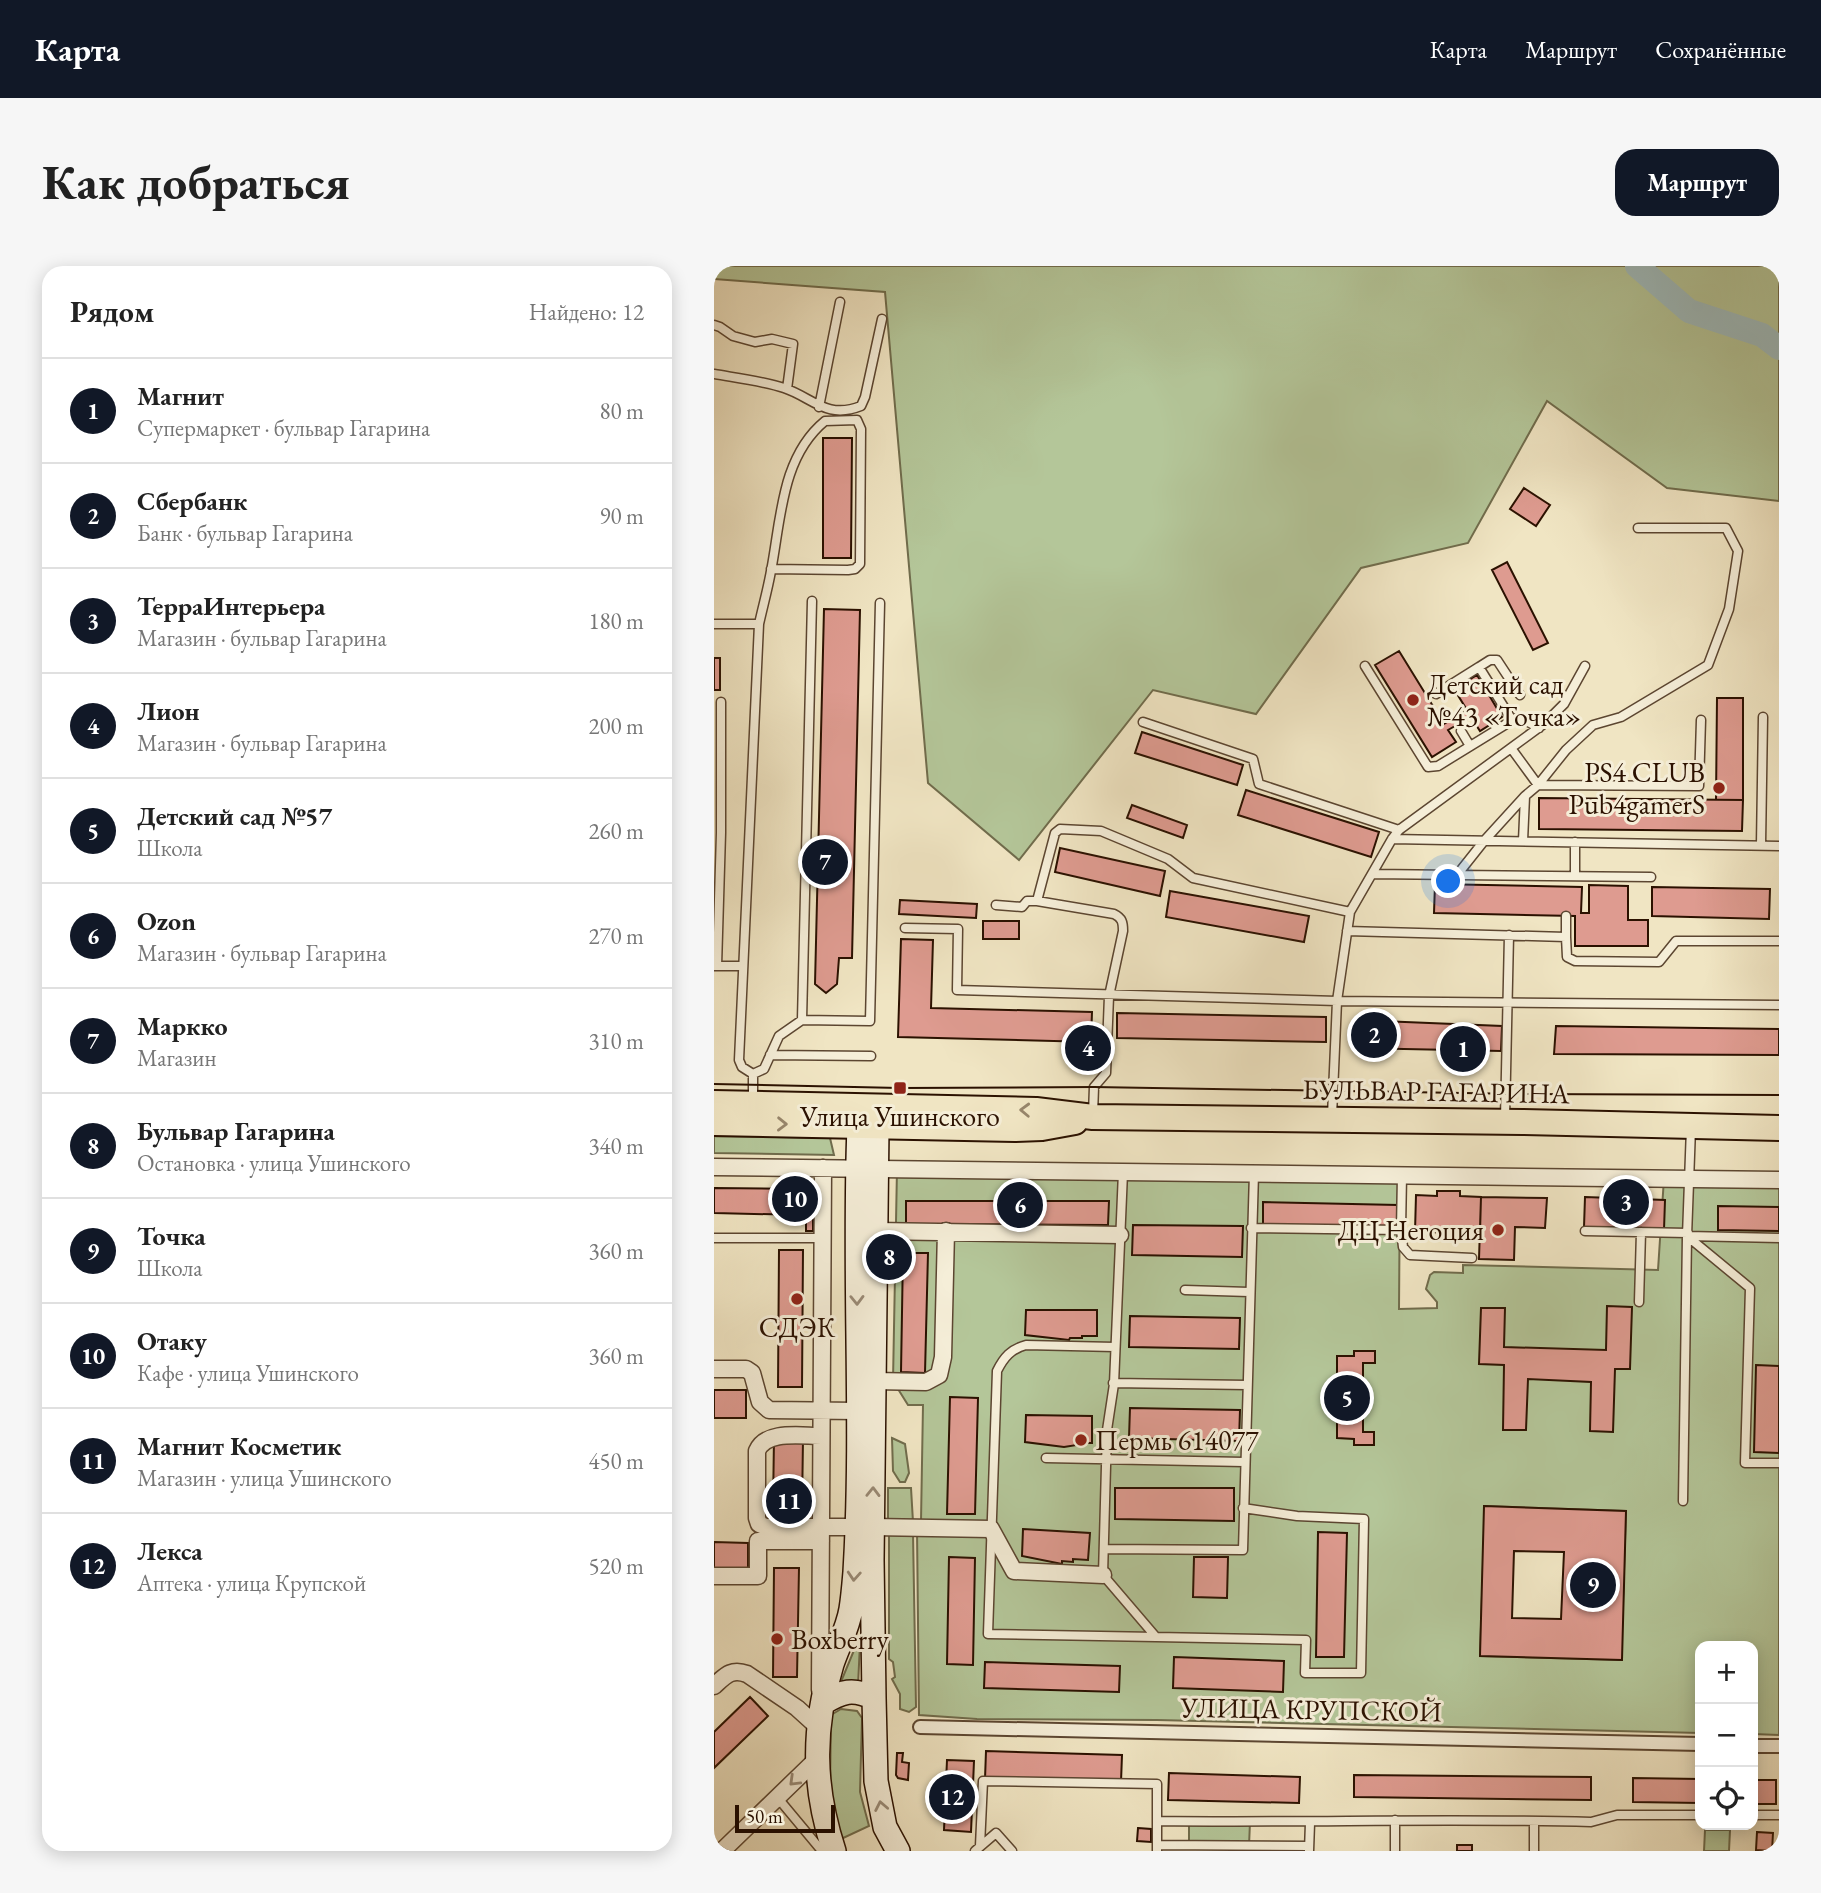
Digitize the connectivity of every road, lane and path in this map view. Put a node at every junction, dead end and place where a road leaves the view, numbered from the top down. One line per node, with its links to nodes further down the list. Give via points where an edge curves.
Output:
1 (839, 302): 6 (lane)
2 (882, 319): 6 (lane, via 861,406 850,411)
3 (714, 326): 5 (lane, via 755,342 772,339 793,344)
4 (714, 374): 5 (lane)
5 (787, 388): 6 (lane)
6 (819, 407)
7 (1638, 528): 27 (lane, via 1726,528 1738,551 1728,609 1708,665 1622,717 1593,726)
8 (771, 569): 8 (lane, via 780,509 795,459 825,421 857,420 861,429 860,564 848,570); 12 (lane)
9 (812, 601): 57 (lane)
10 (880, 603): 57 (lane, via 870,1021)
11 (714, 624): 12 (lane)
12 (759, 624): 52 (lane)
13 (1365, 666): 25 (lane, via 1428,767 1438,766)
14 (1585, 666): 23 (lane, via 1564,704)
15 (1479, 667): 16 (lane); 17 (lane, via 1497,660); 20 (lane)
16 (1436, 694)
17 (1520, 695)
18 (722, 702): 30 (lane)
19 (1763, 717): 35 (lane)
20 (1512, 720): 23 (lane, via 1520,718); 25 (lane)
21 (1700, 720): 27 (lane, via 1699,786)
22 (1143, 722): 29 (lane, via 1253,759 1259,785)
23 (1539, 728): 26 (lane)
24 (1461, 731): 25 (lane)
25 (1470, 746)
26 (1511, 748): 27 (lane); 29 (lane)
27 (1538, 785): 28 (lane)
28 (1525, 796): 32 (lane); 33 (lane)
29 (1399, 830): 31 (lane)
30 (718, 833): 51 (lane)
31 (1392, 839): 32 (lane); 37 (lane)
32 (1484, 841): 33 (lane); 38 (lane)
33 (1523, 841): 34 (lane)
34 (1575, 842): 35 (lane); 39 (lane)
35 (1760, 845): 36 (lane)
36 (1779, 846)
37 (1372, 874): 38 (lane); 44 (lane)
38 (1457, 875): 39 (lane)
39 (1571, 876): 40 (lane); 41 (lane)
40 (1651, 877)
41 (1567, 887)
42 (1037, 901): 43 (lane, via 1027,901 1022,907); 44 (lane, via 1055,833 1068,829 1101,831 1168,859 1193,878); 53 (lane, via 1120,917 1123,931)
43 (996, 905)
44 (1350, 912): 47 (lane)
45 (1566, 916): 49 (lane)
46 (905, 928): 53 (lane, via 958,929 957,990)
47 (1347, 930): 48 (lane); 54 (lane)
48 (1509, 935): 49 (lane); 55 (lane)
49 (1566, 937): 50 (lane, via 1567,957 1575,961 1659,962 1676,941)
50 (1779, 941)
51 (715, 966): 52 (lane)
52 (743, 966): 60 (lane, via 739,1064)
53 (1109, 996): 54 (lane); 63 (lane, via 1106,1073 1094,1087)
54 (1337, 1001): 55 (lane); 64 (lane)
55 (1507, 1002): 56 (lane); 66 (lane)
56 (1779, 1005)
57 (802, 1020): 58 (lane, via 779,1036)
58 (770, 1055): 59 (lane); 60 (lane, via 764,1069)
59 (870, 1056)
60 (754, 1074): 62 (lane)
61 (714, 1103): 62 (main road, БУЛЬВАР ГАГАРИНА)
62 (753, 1114): 65 (main road, БУЛЬВАР ГАГАРИНА); 67 (main road, БУЛЬВАР ГАГАРИНА)
63 (1093, 1117): 64 (main road, БУЛЬВАР ГАГАРИНА); 65 (main road, БУЛЬВАР ГАГАРИНА, via 1036,1110)
64 (1332, 1119): 66 (main road, БУЛЬВАР ГАГАРИНА)
65 (868, 1120): 72 (main road)
66 (1505, 1122): 68 (main road, БУЛЬВАР ГАГАРИНА)
67 (714, 1124)
68 (1691, 1126): 69 (main road, БУЛЬВАР ГАГАРИНА); 76 (lane)
69 (1779, 1128)
70 (714, 1167): 71 (street)
71 (822, 1168): 72 (street); 87 (street)
72 (867, 1169): 73 (street); 80 (main road); 98 (main road, one-way to 98)
73 (1123, 1172): 74 (street); 84 (lane)
74 (1254, 1173): 75 (street); 78 (lane)
75 (1402, 1175): 76 (street); 79 (lane)
76 (1689, 1179): 77 (street); 85 (lane)
77 (1779, 1180)
78 (1251, 1228): 79 (lane); 91 (lane)
79 (1401, 1230): 89 (lane, via 1403,1247 1410,1255)
80 (876, 1231): 81 (street); 95 (main road)
81 (946, 1231): 84 (street); 95 (street, via 939,1375 926,1382)
82 (1584, 1231): 83 (lane)
83 (1641, 1232): 85 (lane); 92 (lane)
84 (1120, 1235): 93 (lane)
85 (1687, 1235): 88 (lane); 104 (lane, via 1750,1288 1745,1463); 105 (lane)
86 (714, 1238): 87 (lane)
87 (822, 1238): 99 (street)
88 (1779, 1238)
89 (1472, 1258)
90 (1185, 1290): 91 (lane)
91 (1250, 1292): 97 (lane)
92 (1639, 1302)
93 (1115, 1347): 96 (lane); 108 (lane, via 1026,1345 1004,1357 995,1385)
94 (714, 1369): 99 (street, via 752,1373 760,1402 769,1410)
95 (875, 1381): 98 (main road)
96 (1114, 1382): 97 (lane); 102 (lane)
97 (1247, 1385): 103 (lane)
98 (866, 1411): 99 (street); 107 (main road)
99 (821, 1412): 100 (street)
100 (821, 1436): 109 (street); 109 (street, via 771,1437 761,1443 757,1451 757,1518 766,1527)
101 (1046, 1458): 102 (lane)
102 (1106, 1459): 103 (lane); 110 (lane)
103 (1244, 1462): 106 (lane)
104 (1779, 1463)
105 (1683, 1501)
106 (1243, 1508): 110 (lane, via 1243,1550); 113 (lane, via 1364,1519 1361,1673 1306,1672 1306,1640)
107 (864, 1527): 108 (street); 109 (street); 115 (main road); 116 (main road, one-way to 116, via 851,1610)
108 (991, 1529): 111 (street, via 1014,1571); 113 (lane, via 988,1634)
109 (821, 1534): 112 (street, via 758,1541 758,1576); 116 (street, via 819,1687)
110 (1104, 1549): 111 (lane)
111 (1103, 1575): 113 (lane)
112 (714, 1576)
113 (1156, 1637)
114 (714, 1686): 117 (street, via 729,1672 747,1674)
115 (874, 1698): 116 (main road, via 849,1690); 137 (main road, one-way to 115, via 885,1826 876,1781)
116 (823, 1703): 117 (main road)
117 (818, 1727): 122 (main road)
118 (920, 1727): 119 (street, УЛИЦА КРУПСКОЙ)
119 (1695, 1744)
120 (1758, 1746): 121 (street)
121 (1779, 1746)
122 (816, 1760): 123 (street, one-way to 123); 136 (main road, via 821,1809)
123 (772, 1802): 134 (street); 135 (lane, via 782,1803)
124 (1695, 1815): 129 (lane)
125 (1758, 1815): 126 (lane)
126 (1779, 1815)
127 (1395, 1819): 129 (lane); 130 (lane); 139 (lane)
128 (1158, 1821): 130 (lane); 131 (lane, via 1157,1784 983,1782); 132 (lane)
129 (1534, 1821): 140 (lane)
130 (1310, 1822): 133 (lane)
131 (978, 1848): 138 (lane, via 996,1833)
132 (1157, 1848): 133 (lane)
133 (1309, 1849)
134 (722, 1851)
135 (822, 1851)
136 (834, 1851)
137 (898, 1851)
138 (1012, 1851)
139 (1395, 1851)
140 (1534, 1851)

